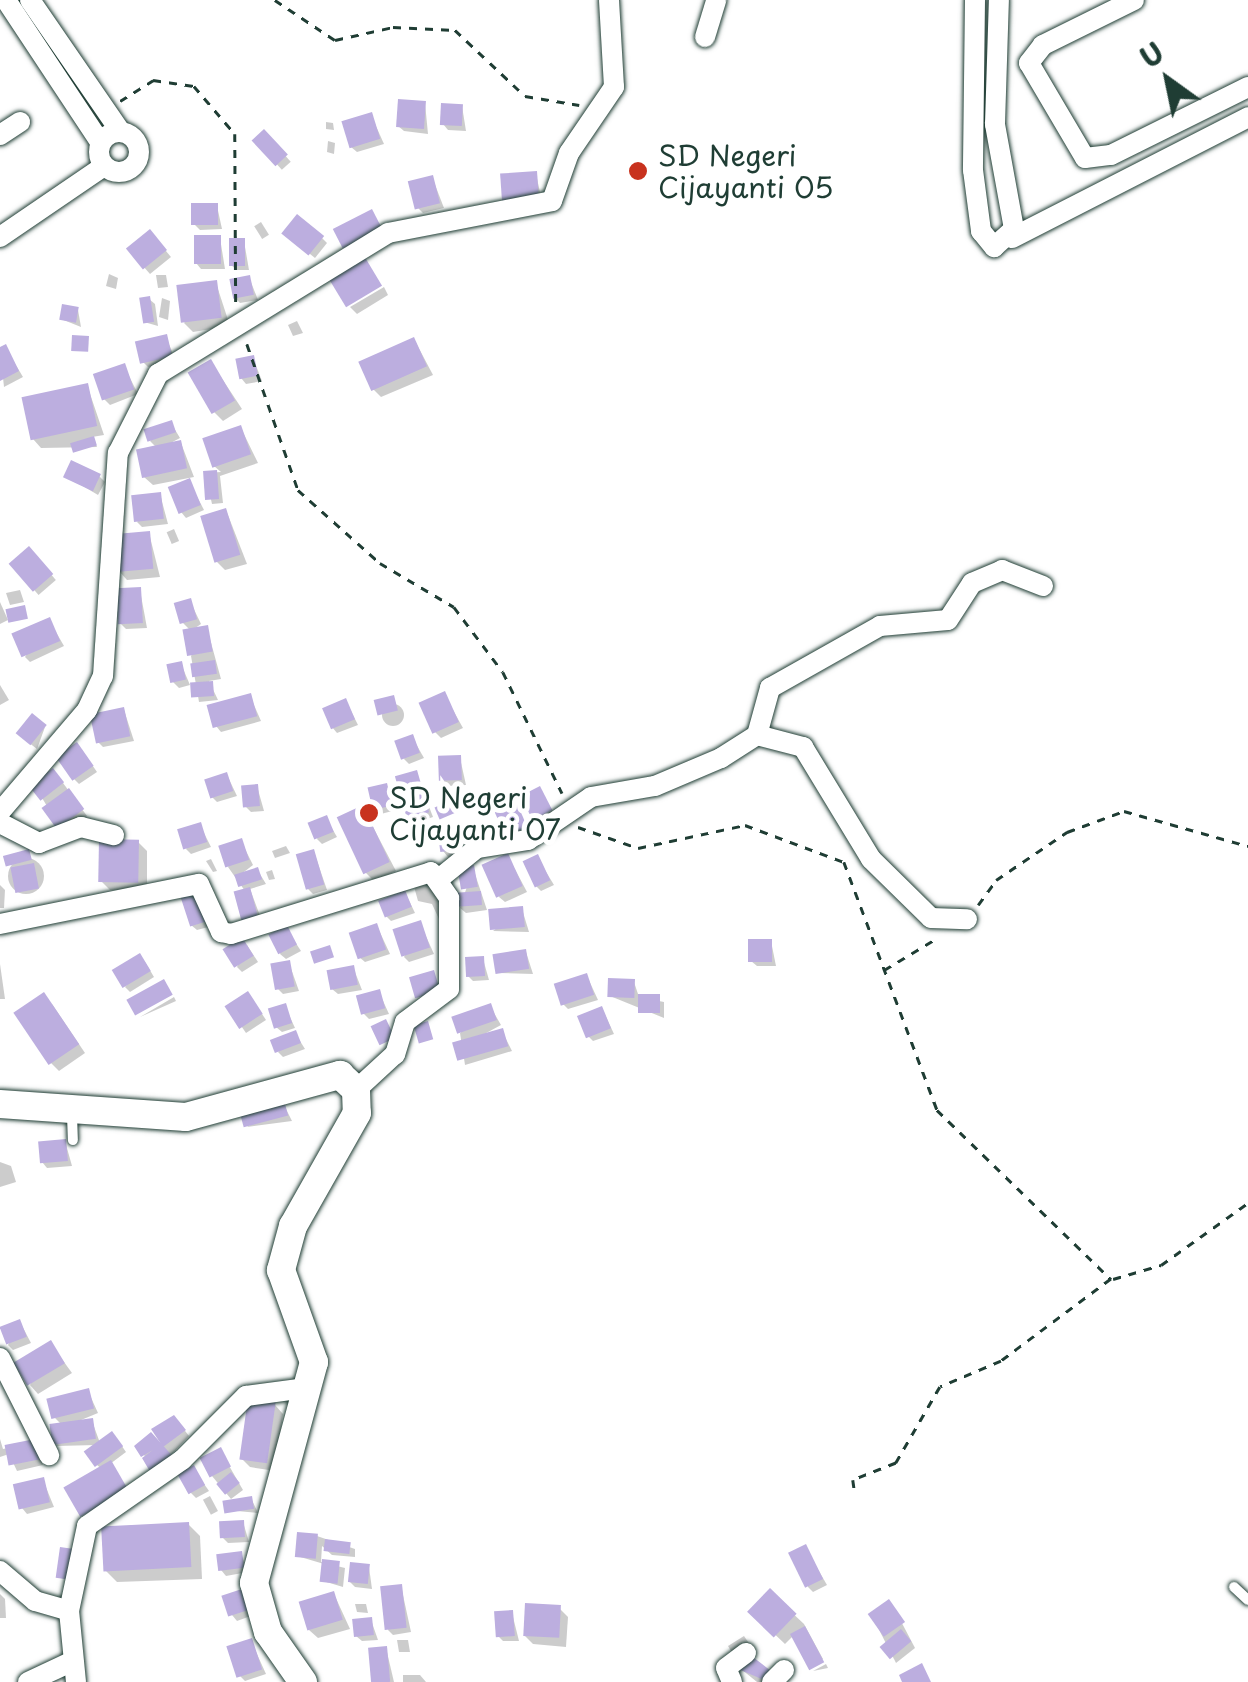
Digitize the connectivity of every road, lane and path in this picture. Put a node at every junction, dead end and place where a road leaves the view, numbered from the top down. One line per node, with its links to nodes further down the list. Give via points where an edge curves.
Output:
1 (6, 0): 16 (street)
2 (30, 0): 14 (street)
3 (275, 0): 11 (path, via 334,40 393,27 455,30 525,96)
4 (610, 0): 11 (street, via 619,56)
5 (716, 0): 9 (street)
6 (975, 0): 19 (street, via 979,224 994,247)
7 (999, 0): 19 (street, via 995,124)
8 (1134, 0): 10 (street, via 1032,54 1032,73 1078,151 1095,161)
9 (705, 37)
10 (1248, 87)
11 (603, 106): 22 (street, via 569,153 552,202 388,233 158,374 118,453 103,676 87,710)
12 (1248, 117): 19 (street)
13 (20, 122): 15 (street)
14 (120, 131): 16 (street); 17 (street, via 140,155 125,172)
15 (0, 135)
16 (100, 142): 17 (street)
17 (104, 166): 18 (street)
18 (0, 237)
19 (1012, 238)
20 (1043, 586): 21 (street, via 1002,570 972,582 948,620 880,626 770,688)
21 (757, 735): 26 (street, via 673,780 591,797 528,840 477,848); 27 (street, via 804,748 882,874 931,918)
22 (0, 812)
23 (0, 823): 24 (street, via 39,843 81,827)
24 (114, 836)
25 (1248, 846): 27 (path, via 1187,821 1124,810 1068,832 996,880)
26 (440, 878): 28 (street, via 418,872 231,934 200,884); 30 (street, via 449,898 449,989 405,1022 395,1054)
27 (967, 919): 29 (path)
28 (0, 924)
29 (882, 970)
30 (356, 1090): 31 (main road, via 340,1075 235,1110 73,1127); 35 (main road, via 357,1113 293,1226 281,1270 314,1362)
31 (0, 1104)
32 (1248, 1202): 33 (path, via 1161,1265)
33 (1111, 1279)
34 (0, 1358): 36 (street)
35 (306, 1388): 40 (street, via 246,1396 182,1460 87,1526); 44 (main road, via 254,1583 268,1632)
36 (49, 1455)
37 (0, 1570): 40 (street, via 35,1601)
38 (1234, 1587): 39 (lane)
39 (1248, 1600)
40 (68, 1612): 42 (street)
41 (746, 1652): 45 (street, via 726,1668)
42 (75, 1671): 43 (street)
43 (28, 1682)
44 (303, 1682)
45 (732, 1682)

